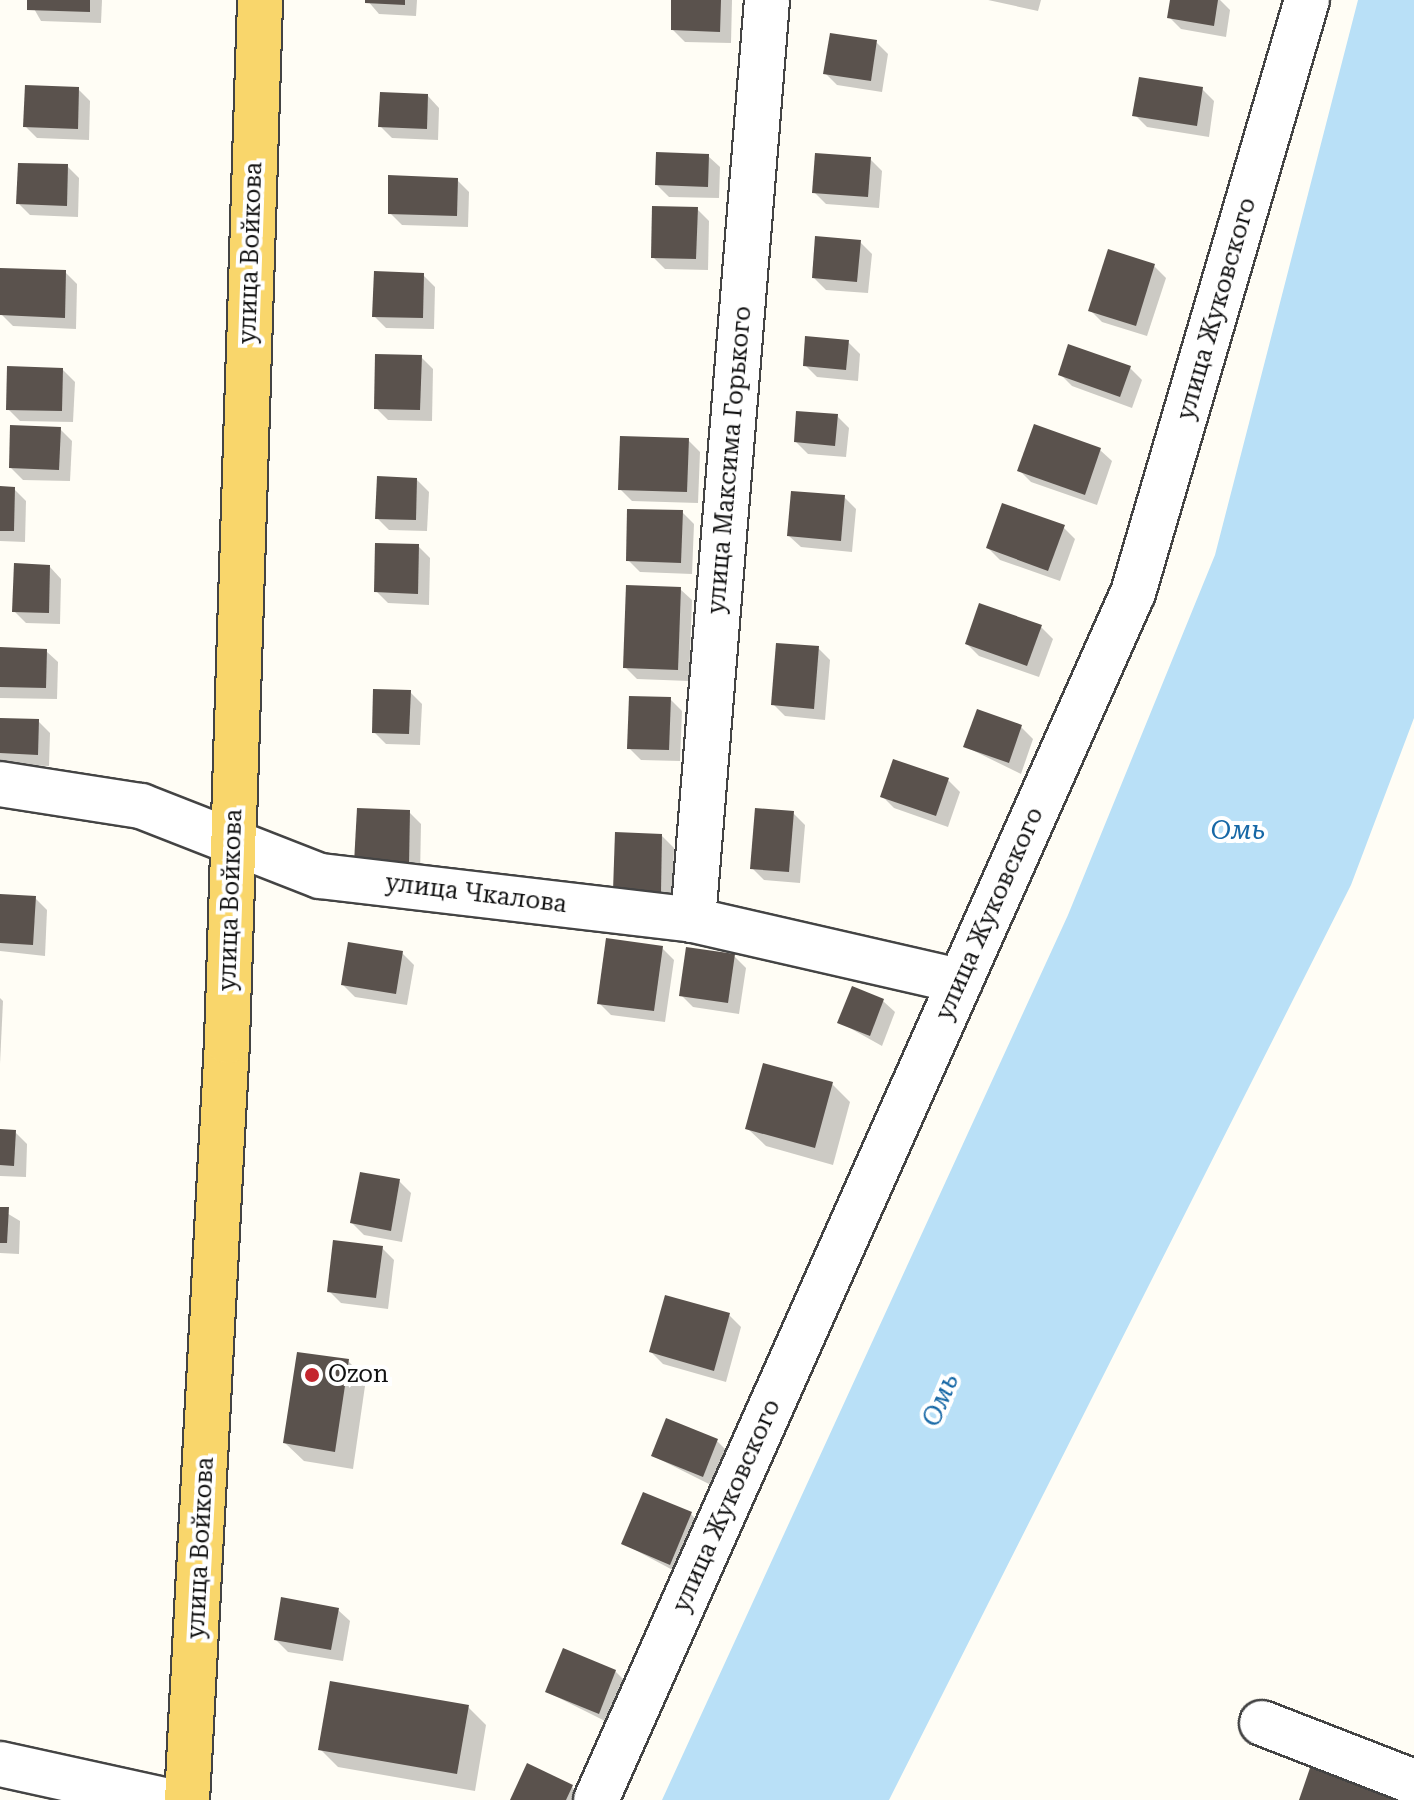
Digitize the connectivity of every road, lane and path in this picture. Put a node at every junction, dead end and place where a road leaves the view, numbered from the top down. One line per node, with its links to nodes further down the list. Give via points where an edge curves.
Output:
1 (260, 0): 5 (main road, улица Войкова)
2 (767, 0): 6 (street, улица Максима Горького)
3 (1307, 0): 7 (street, улица Жуковского, via 1133,593)
4 (0, 784): 5 (street, улица Чкалова, via 141,806)
5 (233, 847): 6 (street, улица Чкалова, via 320,876); 12 (main road, улица Войкова)
6 (693, 920): 7 (street, улица Чкалова)
7 (960, 981): 13 (street, улица Жуковского)
8 (1262, 1723): 10 (street)
9 (0, 1764): 11 (street)
10 (1414, 1782)
11 (164, 1800)
12 (187, 1800)
13 (596, 1800)

